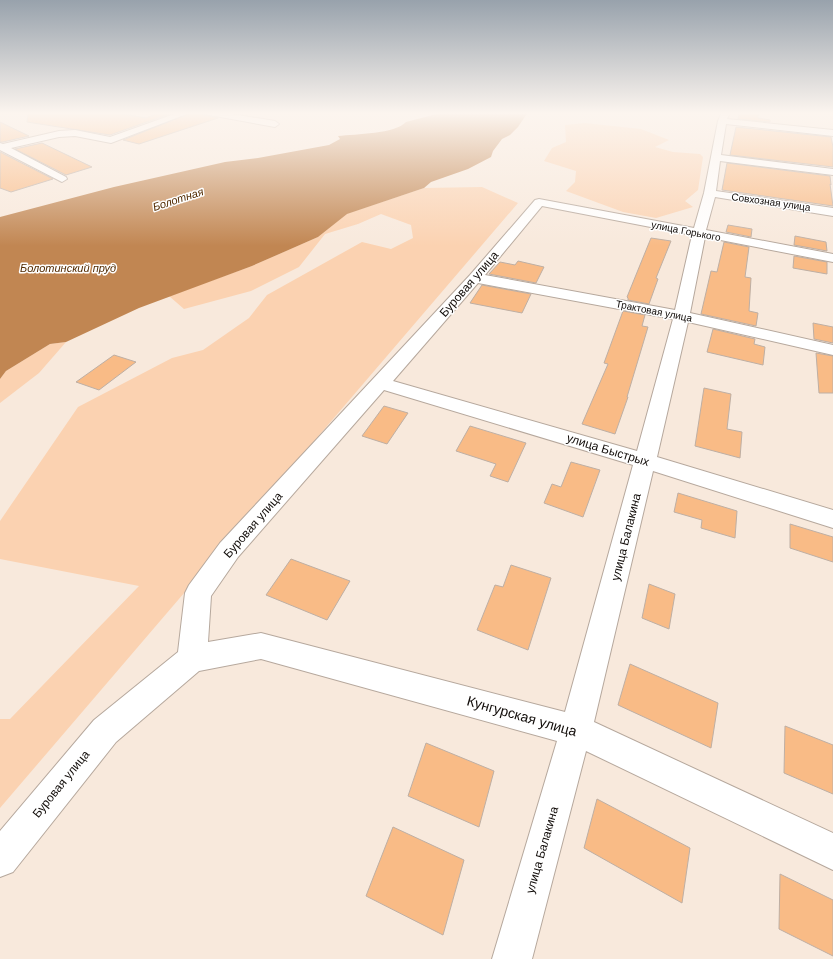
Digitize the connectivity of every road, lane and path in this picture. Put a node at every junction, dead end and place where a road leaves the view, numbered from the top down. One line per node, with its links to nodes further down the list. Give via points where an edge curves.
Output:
1 (715, 156): 6 (street, улица Балакина)
2 (20, 157): 5 (street)
3 (721, 157): 4 (street)
4 (833, 172)
5 (62, 179)
6 (710, 193): 8 (street, Совхозная улица); 9 (street, улица Балакина)
7 (539, 202): 9 (street, улица Горького); 11 (street, Буровая улица)
8 (833, 212)
9 (699, 233): 10 (street, улица Горького); 12 (street, улица Балакина)
10 (833, 258)
11 (475, 278): 12 (street, Трактовая улица); 14 (street, Буровая улица)
12 (682, 316): 13 (street, Трактовая улица); 15 (street, улица Балакина)
13 (833, 350)
14 (381, 383): 15 (street, улица Быстрых); 17 (street, Буровая улица, via 229,550 198,593)
15 (645, 461): 16 (street, улица Быстрых); 18 (street, улица Балакина)
16 (833, 519)
17 (192, 659): 18 (street, Кунгурская улица, via 261,646); 20 (street, Буровая улица, via 105,731)
18 (576, 730): 19 (street, Кунгурская улица); 21 (street, улица Балакина)
19 (833, 852)
20 (0, 859)
21 (512, 959)

